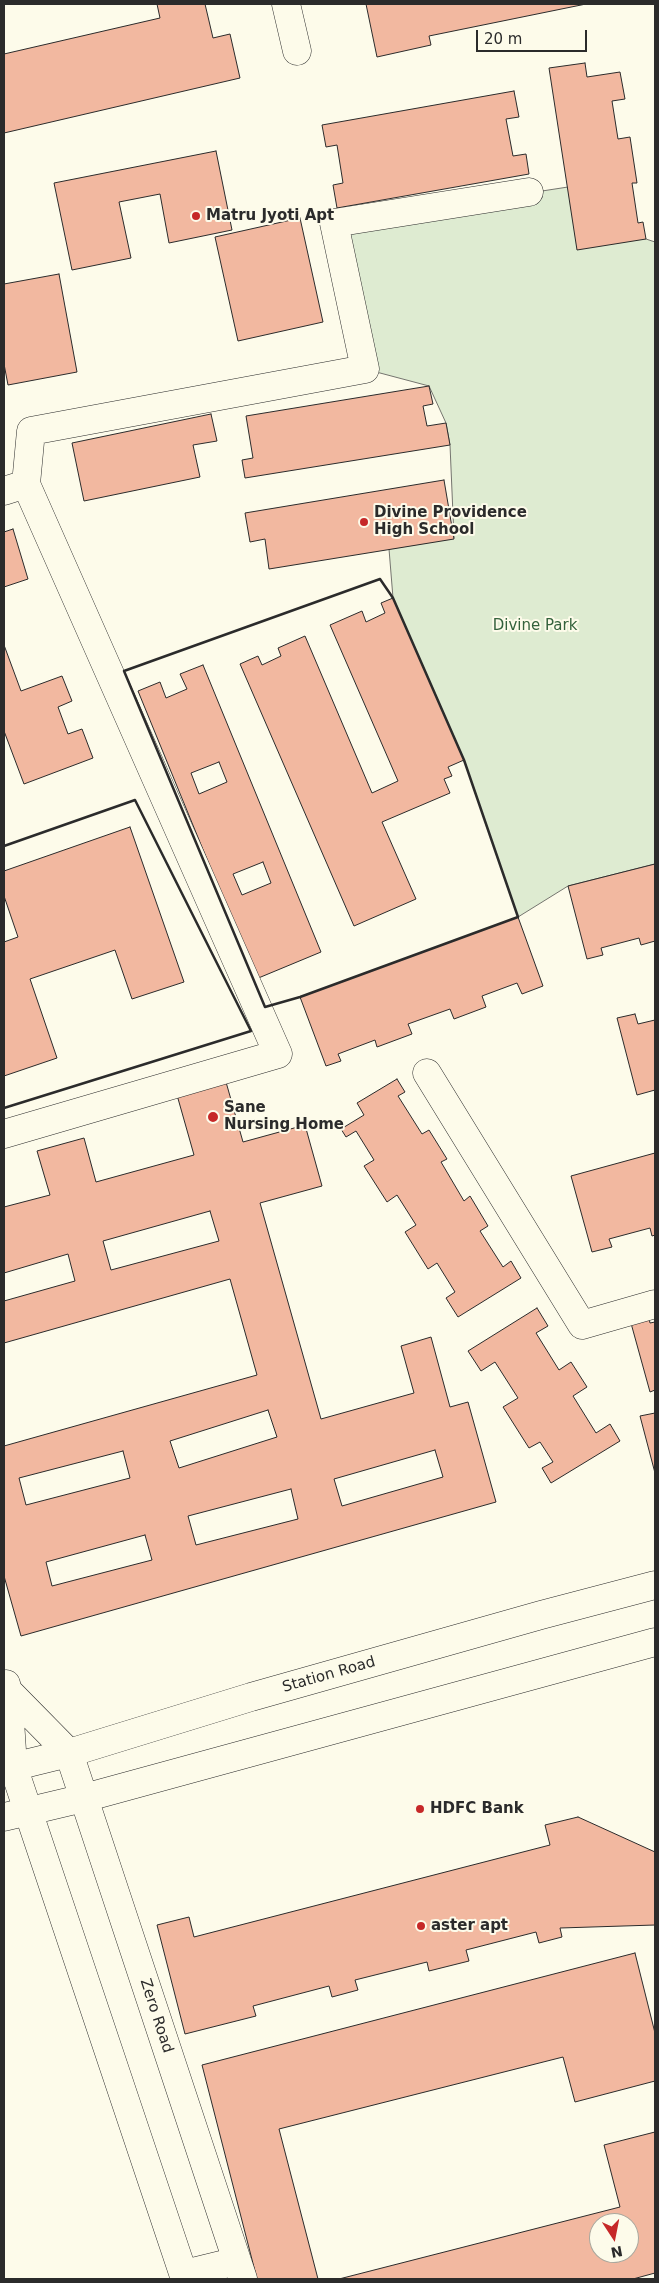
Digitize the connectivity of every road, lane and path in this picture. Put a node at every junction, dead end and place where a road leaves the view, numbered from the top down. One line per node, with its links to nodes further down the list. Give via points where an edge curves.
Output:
1 (286, 4): 2 (street)
2 (298, 51)
3 (529, 192): 4 (street, via 334,223 365,369 31,431)
4 (15, 487): 6 (street, via 278,1054)
5 (427, 1073): 7 (street, via 582,1325)
6 (4, 1134)
7 (655, 1304)
8 (655, 1585): 11 (street, Station Road, via 252,1697)
9 (655, 1642): 13 (street)
10 (6, 1684): 11 (street); 12 (street)
11 (69, 1753): 12 (street, Station Road); 13 (street, Zero Road)
12 (9, 1768): 14 (street)
13 (84, 1798): 14 (street); 15 (street, Zero Road)
14 (15, 1814): 16 (street)
15 (240, 2270): 16 (street)
16 (184, 2277)

